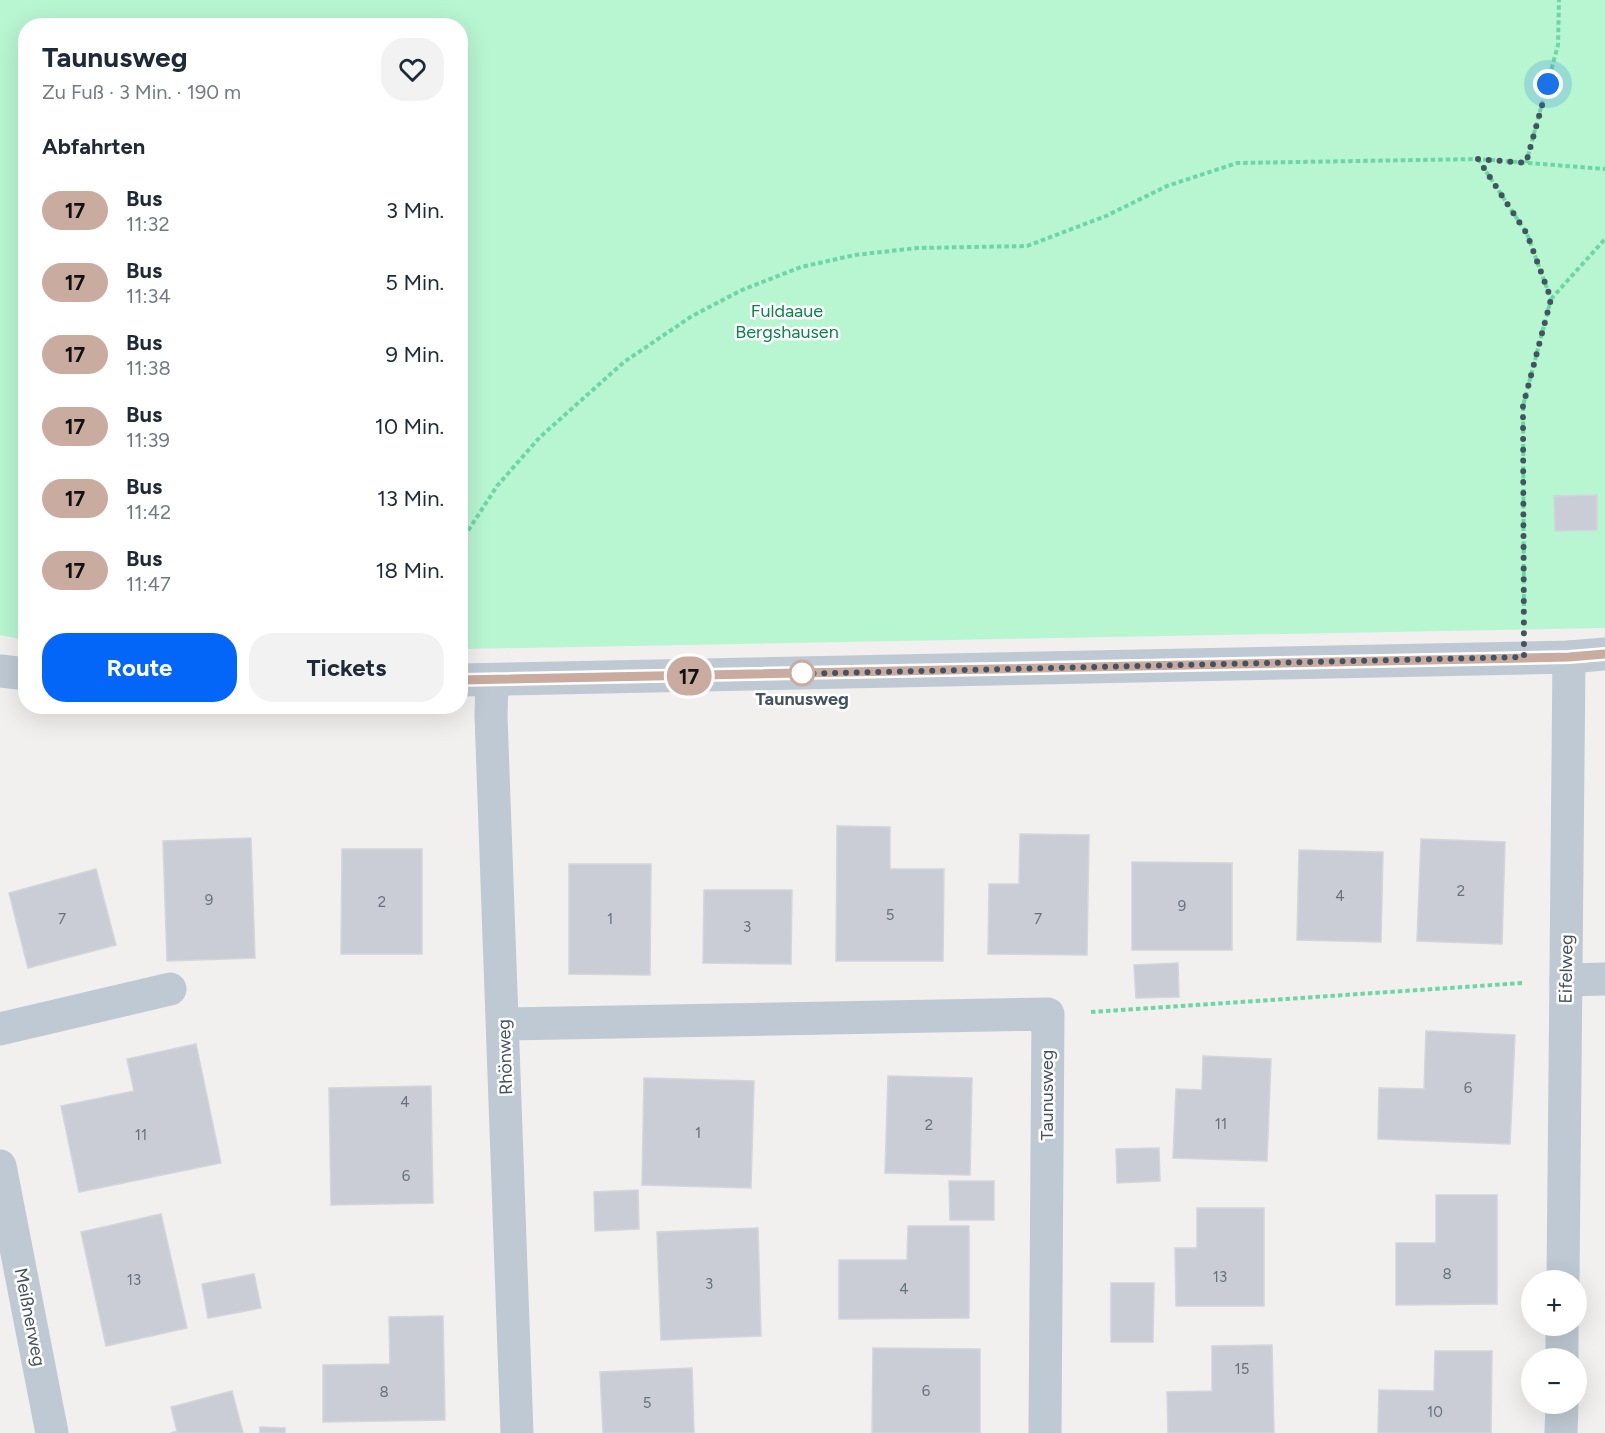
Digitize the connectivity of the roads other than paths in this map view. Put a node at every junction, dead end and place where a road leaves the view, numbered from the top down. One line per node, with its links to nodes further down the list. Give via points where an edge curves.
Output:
1 (1605, 654): 2 (street)
2 (1569, 657): 5 (street); 7 (street, Eifelweg)
3 (0, 671): 4 (street)
4 (18, 673)
5 (476, 680): 9 (street, Rhönweg, via 491,716)
6 (1605, 979): 7 (street)
7 (1566, 980): 12 (street, Eifelweg)
8 (170, 989): 10 (street)
9 (503, 1024): 15 (street, Rhönweg); 16 (street, Taunusweg, via 1048,1014)
10 (0, 1029)
11 (0, 1166): 14 (street, Meißnerweg)
12 (1563, 1270)
13 (1562, 1414): 17 (street)
14 (52, 1433)
15 (518, 1433)
16 (1045, 1433)
17 (1562, 1433)

